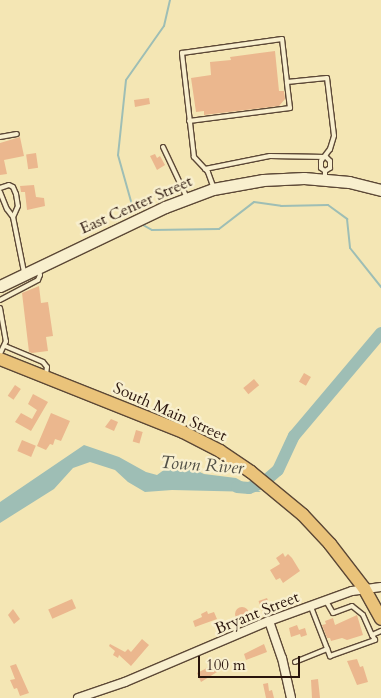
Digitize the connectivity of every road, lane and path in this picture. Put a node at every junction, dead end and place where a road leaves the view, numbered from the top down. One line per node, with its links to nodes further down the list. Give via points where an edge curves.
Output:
1 (286, 82): 2 (lane, via 290,108); 2 (lane, via 282,39 182,54); 6 (lane, via 327,78 334,136)
2 (189, 121): 7 (lane, via 194,157)
3 (17, 134): 4 (lane)
4 (0, 137)
5 (163, 147): 13 (lane)
6 (326, 157): 7 (lane, via 270,156); 8 (lane, via 321,168)
7 (205, 169): 10 (lane)
8 (325, 176): 10 (main road, East Center Street, via 263,180); 11 (main road, East Center Street)
9 (0, 188): 14 (lane, via 13,187 18,206)
10 (213, 189): 13 (main road, East Center Street)
11 (381, 190)
12 (0, 192): 14 (lane)
13 (187, 198): 15 (main road, East Center Street)
14 (13, 217): 16 (lane)
15 (39, 268): 16 (main road, East Center Street); 18 (lane, via 38,280)
16 (24, 274): 17 (main road, East Center Street)
17 (0, 286)
18 (0, 300)
19 (0, 308): 20 (lane)
20 (4, 346): 21 (lane); 23 (lane, via 43,362 47,367)
21 (0, 354)
22 (0, 359): 23 (main road, South Main Street)
23 (46, 377): 25 (main road, South Main Street, via 183,432 220,451 303,515)
24 (381, 587): 25 (street, Bryant Street)
25 (364, 588): 26 (street, Bryant Street); 28 (main road, South Main Street)
26 (326, 601): 27 (street, Bryant Street); 31 (lane, via 333,613 352,606 364,615)
27 (311, 606): 29 (street, Bryant Street); 32 (lane)
28 (381, 619)
29 (269, 621): 34 (street, Bryant Street, via 125,682); 35 (street)
30 (381, 631): 31 (lane)
31 (372, 635): 32 (lane, via 375,640 330,656)
32 (327, 648): 33 (lane)
33 (295, 662)
34 (78, 698)
35 (291, 698)

